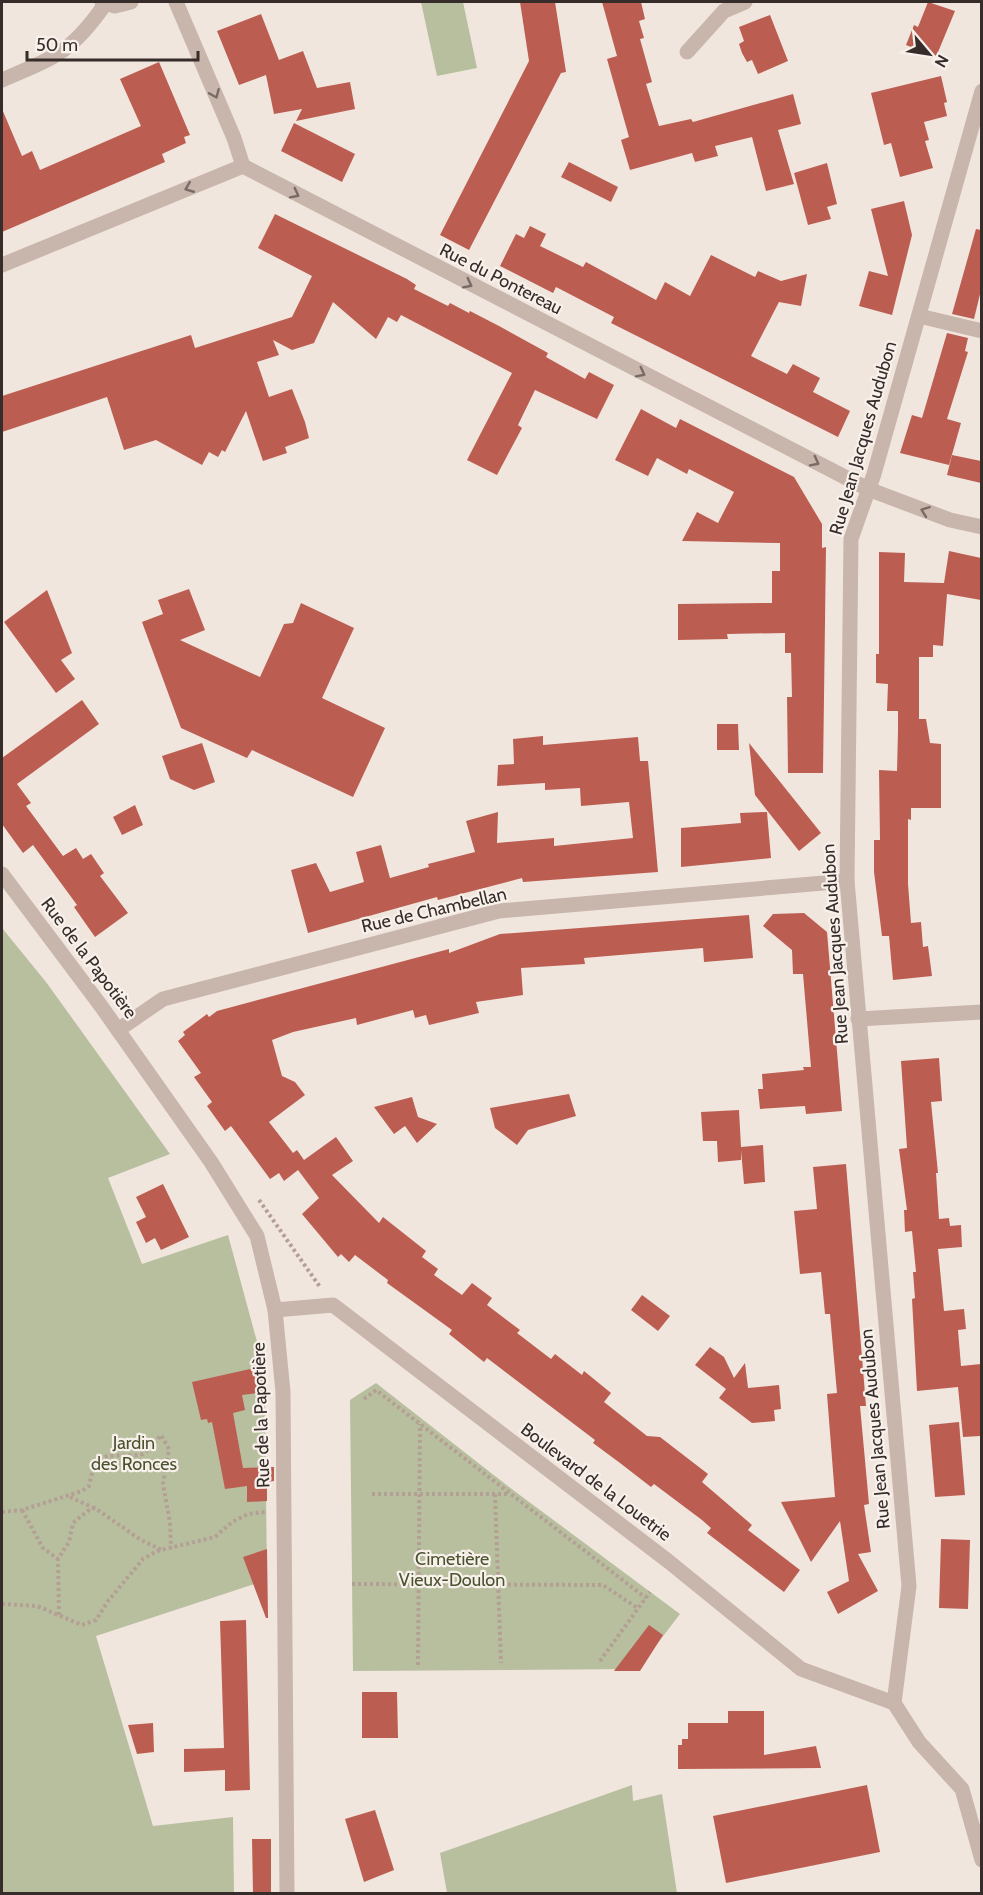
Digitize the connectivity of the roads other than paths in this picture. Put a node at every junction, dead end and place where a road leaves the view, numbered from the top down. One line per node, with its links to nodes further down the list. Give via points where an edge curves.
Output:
1 (104, 2): 2 (street); 6 (street, via 86,32 70,47)
2 (131, 2)
3 (176, 2): 8 (street, one-way to 8)
4 (745, 2): 5 (street, via 724,11)
5 (687, 52)
6 (2, 80)
7 (981, 90): 10 (street, Rue Jean Jacques Audubon)
8 (243, 166): 9 (street, one-way to 9); 12 (street, Rue du Pontereau, one-way to 12)
9 (2, 265)
10 (919, 316): 11 (street); 12 (street, Rue Jean Jacques Audubon)
11 (981, 331)
12 (868, 489): 13 (street, Rue du Pontereau, one-way to 12, via 950,520); 15 (street, Rue Jean Jacques Audubon, via 851,539)
13 (981, 527)
14 (2, 874): 18 (street, Rue de la Papotière)
15 (847, 881): 17 (street, Rue Jean Jacques Audubon); 18 (street, Rue de Chambellan, via 499,911 163,999)
16 (981, 1012): 17 (street)
17 (858, 1019): 20 (street, Rue Jean Jacques Audubon, via 909,1586)
18 (118, 1030): 19 (street, Rue de la Papotière, via 211,1162 257,1236)
19 (275, 1310): 20 (street, Boulevard de la Louetrie, via 333,1305 669,1561 801,1669); 22 (street, Rue de la Papotière, via 283,1392)
20 (894, 1703): 21 (street, via 919,1742 962,1789)
21 (981, 1860)
22 (287, 1893)

